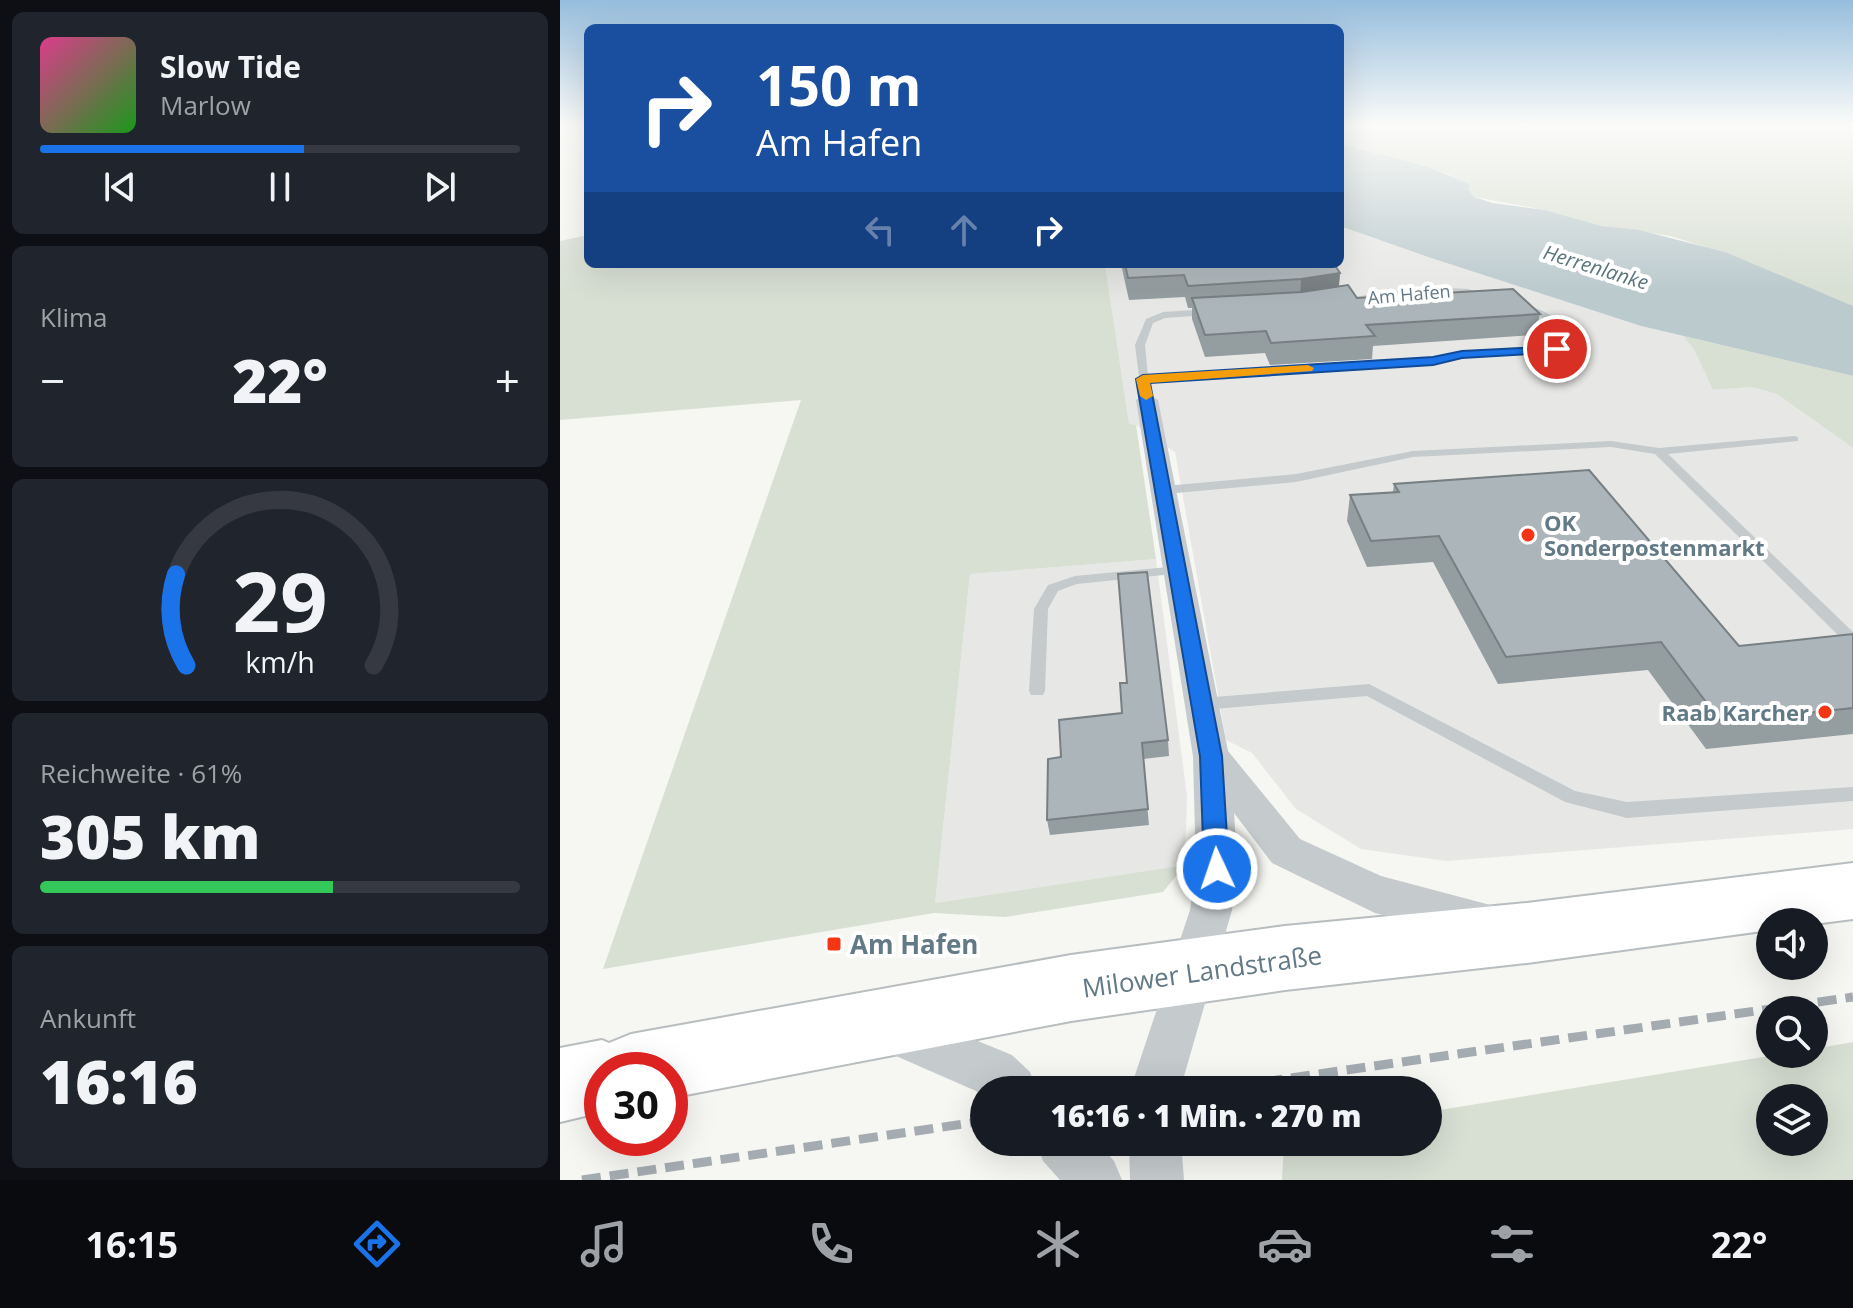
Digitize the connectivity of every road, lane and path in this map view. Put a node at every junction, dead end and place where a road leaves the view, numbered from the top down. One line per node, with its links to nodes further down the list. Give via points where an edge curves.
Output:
1 (1496, 299): 2 (lane, Am Hafen, via 1460,290)
2 (1330, 302)
3 (1509, 303): 5 (lane, via 1561,324 1569,336 1567,347)
4 (1224, 311): 5 (lane, via 1163,315 1149,321 1140,345)
5 (1145, 390): 8 (street)
6 (1794, 439): 7 (lane)
7 (1659, 451): 8 (lane, via 1611,444 1413,454 1296,478); 10 (lane)
8 (1165, 490): 9 (street)
9 (1178, 570): 11 (lane, via 1075,580 1053,588 1041,609); 12 (street)
10 (1853, 641)
11 (1037, 691)
12 (1203, 704): 13 (street); 14 (lane, via 1369,690 1571,797 1627,810)
13 (1211, 756): 16 (street, Milower Landstraße, via 1286,851 1375,894); 17 (street, via 1217,869)
14 (1853, 794)
15 (1853, 891): 16 (main road, Milower Landstraße)
16 (1527, 933): 17 (main road, Milower Landstraße)
17 (1193, 971): 18 (main road, Milower Landstraße); 21 (street)
18 (880, 1024): 19 (main road, Milower Landstraße); 20 (street)
19 (688, 1059)
20 (997, 1076)
21 (1159, 1076)
22 (584, 1080): 23 (main road)
23 (560, 1085)
24 (1074, 1156): 26 (street)
25 (1156, 1156): 27 (street)
26 (1095, 1180)
27 (1157, 1180)

